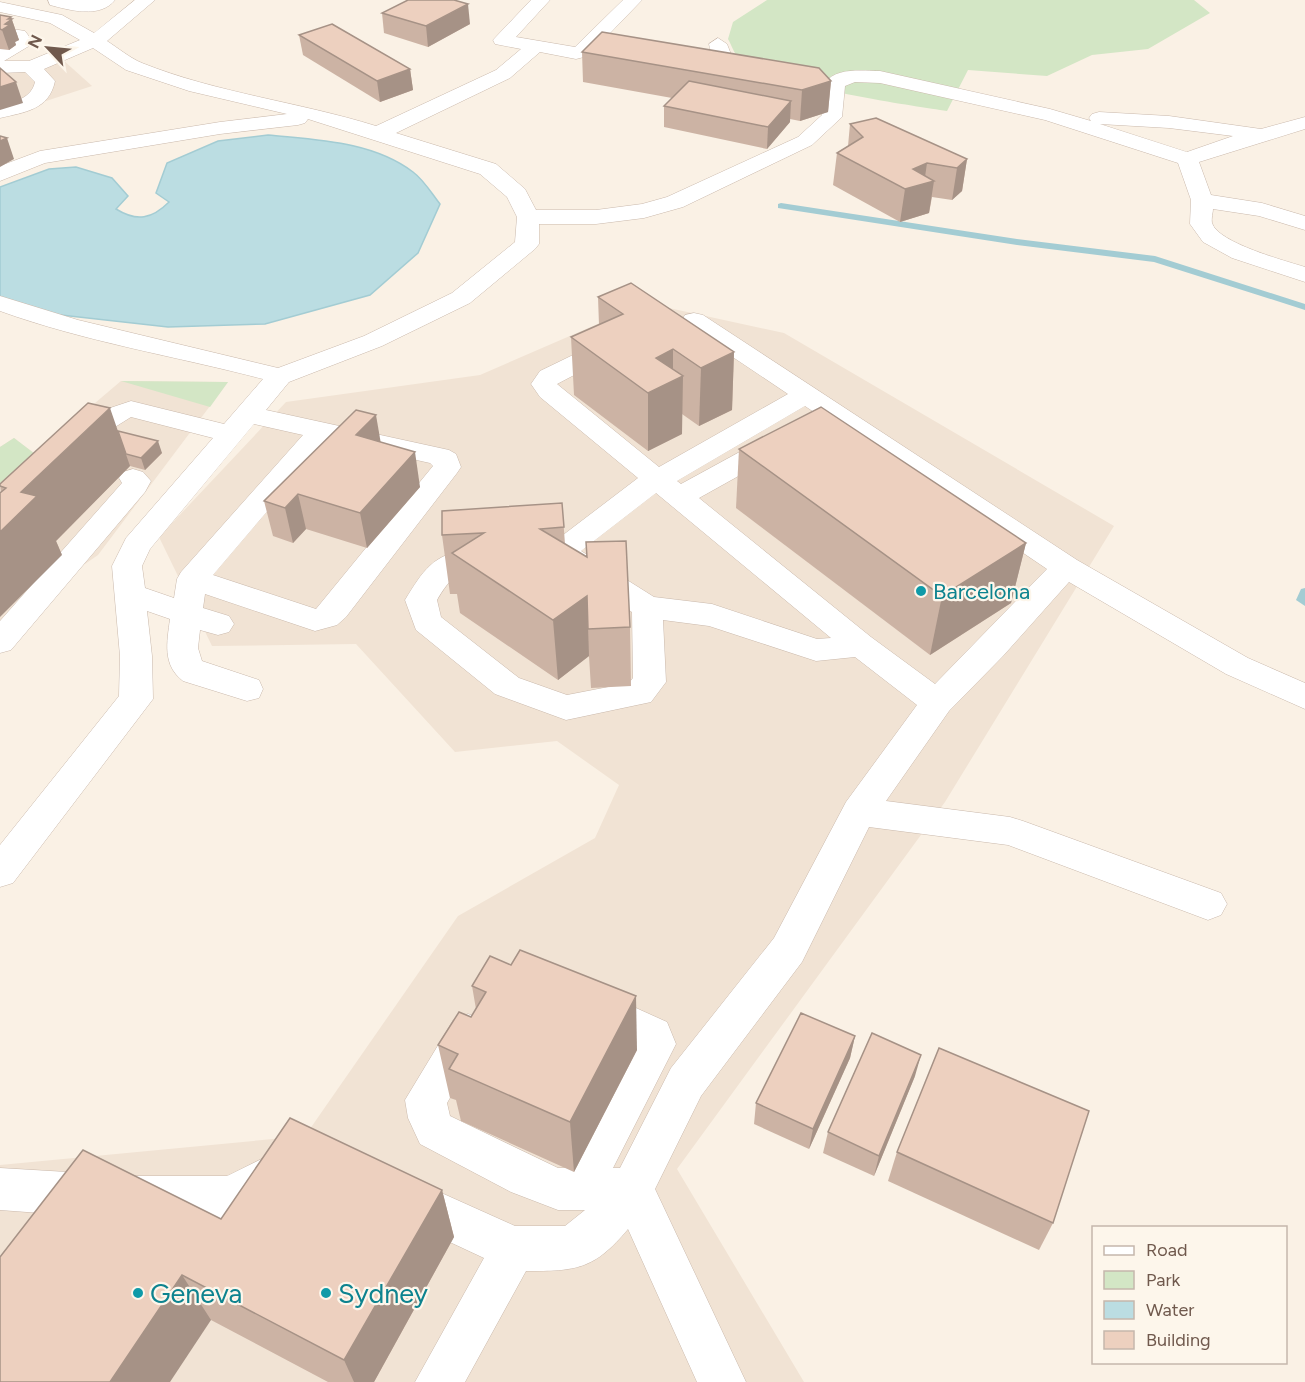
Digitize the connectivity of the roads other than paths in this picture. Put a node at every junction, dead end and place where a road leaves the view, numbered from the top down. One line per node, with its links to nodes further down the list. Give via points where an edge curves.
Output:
1 (57, 0): 2 (street, via 90,7); 7 (street)
2 (106, 0)
3 (146, 0): 10 (street)
4 (541, 0): 12 (street, via 502,37 507,42)
5 (633, 0): 12 (street, via 581,51 568,54)
6 (0, 7): 7 (street)
7 (26, 13): 8 (street); 10 (street, via 56,20)
8 (0, 24)
9 (0, 33): 13 (street, via 18,35 25,43)
10 (95, 41): 15 (street); 21 (street, via 133,66 196,87)
11 (718, 44): 16 (street, via 720,58 731,71)
12 (535, 47): 23 (street, via 503,74)
13 (0, 56)
14 (0, 67): 15 (street)
15 (31, 67): 19 (street, via 45,81 42,94 30,103)
16 (765, 82)
17 (810, 93): 18 (street)
18 (832, 99): 20 (street, via 840,78 866,75); 28 (street, via 832,117 805,141 675,202 644,211 596,217)
19 (0, 112)
20 (1050, 115): 24 (street, via 1169,122); 25 (street)
21 (326, 117): 23 (street); 26 (street, via 220,128 40,157)
22 (1305, 123): 24 (street)
23 (378, 133): 28 (street, via 488,169 517,195)
24 (1264, 134): 25 (street)
25 (1187, 159): 27 (street)
26 (0, 174)
27 (1202, 200): 29 (street, via 1262,210); 30 (street, via 1201,224 1211,237 1240,252)
28 (528, 217): 34 (street, via 527,244 461,298 373,341)
29 (1305, 223)
30 (1305, 275)
31 (4, 309): 34 (street)
32 (694, 320): 35 (street)
33 (628, 337): 41 (street, via 549,376 544,384)
34 (280, 376): 36 (street)
35 (807, 394): 41 (street); 45 (street)
36 (238, 424): 37 (street); 39 (street, via 131,409 116,411 103,420); 43 (street)
37 (322, 430): 46 (street); 46 (street, via 439,456 446,460 447,467 327,617 315,620)
38 (792, 434): 41 (street)
39 (79, 458)
40 (133, 478): 42 (street, via 137,481 135,486)
41 (669, 488): 44 (street, via 641,489); 52 (street)
42 (100, 529): 43 (street); 51 (street)
43 (142, 540): 47 (street, via 127,566)
44 (538, 554): 48 (street); 48 (street, via 456,560 438,571 422,600 427,622 507,686 566,708 639,693 650,682)
45 (1066, 567): 54 (street, via 1237,666); 55 (street, via 993,648)
46 (192, 579): 49 (street)
47 (130, 594): 49 (street); 57 (street, via 136,699)
48 (647, 607): 52 (street, via 712,615 816,650)
49 (187, 614): 50 (street); 53 (street, via 182,648 187,668)
50 (218, 624)
51 (0, 642)
52 (860, 645): 55 (street)
53 (246, 689)
54 (1305, 697)
55 (936, 702): 56 (street)
56 (859, 812): 58 (street, via 1010,831); 62 (street, via 788,950)
57 (0, 872)
58 (1208, 904)
59 (563, 991): 61 (street, via 653,1035 656,1044)
60 (486, 1004): 66 (street, via 426,1100 435,1130 526,1177 558,1189)
61 (650, 1059): 62 (street); 66 (street)
62 (681, 1092): 67 (street)
63 (308, 1160): 68 (street, via 230,1197 134,1198)
64 (380, 1186): 70 (street)
65 (0, 1189): 68 (street)
66 (579, 1189): 67 (street)
67 (632, 1189): 70 (street, via 602,1225 572,1248); 72 (street)
68 (105, 1194): 69 (street)
69 (77, 1232)
70 (514, 1249): 71 (street)
71 (439, 1382)
72 (722, 1382)

